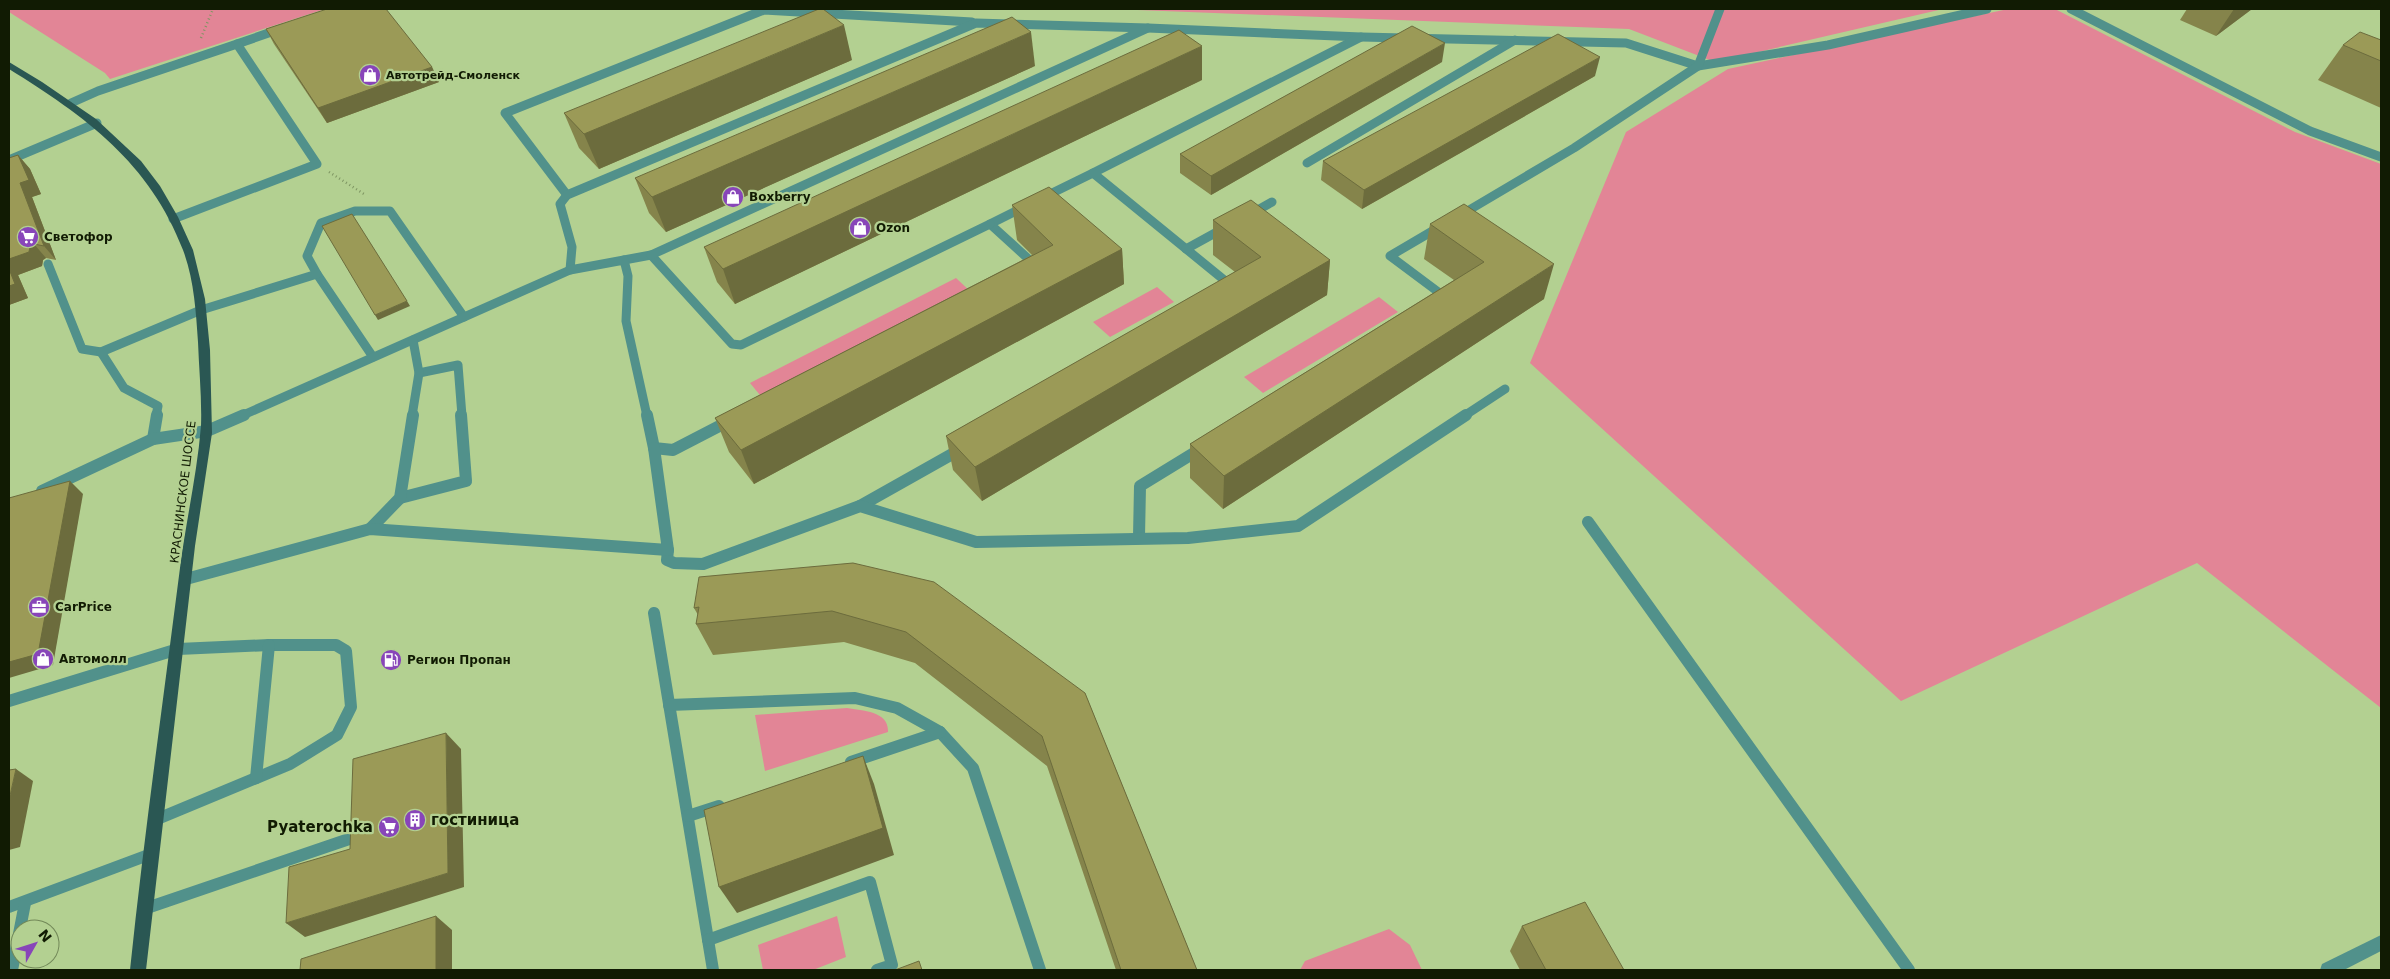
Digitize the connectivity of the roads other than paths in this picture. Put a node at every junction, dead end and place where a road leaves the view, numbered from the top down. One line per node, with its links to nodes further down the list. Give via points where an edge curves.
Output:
1 (748, 9): 5 (lane)
2 (1720, 9): 13 (lane)
3 (1987, 9): 13 (lane, via 1828,45)
4 (2071, 9): 16 (lane, via 2310,131)
5 (764, 10): 6 (lane); 20 (lane, via 505,112)
6 (976, 23): 8 (lane); 20 (lane)
7 (290, 26): 11 (lane)
8 (1148, 28): 9 (lane); 25 (lane)
9 (1361, 37): 10 (lane); 19 (lane)
10 (1515, 40): 13 (lane, via 1626,44); 18 (lane)
11 (237, 44): 14 (lane); 22 (lane, via 316,164)
12 (9, 65): 14 (main road, КРАСНИНСКОЕ ШОССЕ)
13 (1698, 66): 32 (lane, via 1574,148 1390,256 1445,298)
14 (71, 103): 15 (main road, КРАСНИНСКОЕ ШОССЕ)
15 (97, 123): 17 (lane); 22 (main road, КРАСНИНСКОЕ ШОССЕ, via 124,147 145,173)
16 (2381, 157)
17 (9, 160)
18 (1307, 163)
19 (1093, 173): 23 (lane); 24 (lane)
20 (567, 195): 28 (lane, via 560,204 572,247)
21 (1272, 202): 24 (lane)
22 (174, 219): 33 (main road, КРАСНИНСКОЕ ШОССЕ, via 189,252)
23 (990, 224): 25 (lane, via 741,344 732,344); 29 (lane, via 1034,264)
24 (1186, 249): 31 (lane, via 1238,291)
25 (651, 255): 26 (lane)
26 (624, 260): 28 (lane); 45 (lane, via 628,276 626,321)
27 (48, 264): 36 (lane, via 82,349)
28 (570, 270): 34 (lane)
29 (1016, 273)
30 (317, 274): 33 (lane); 34 (lane, via 307,256 321,223 355,212 390,211); 37 (lane)
31 (1229, 296)
32 (1437, 303)
33 (201, 310): 36 (lane); 41 (main road, КРАСНИНСКОЕ ШОССЕ)
34 (464, 317): 35 (lane)
35 (413, 340): 37 (lane); 38 (lane)
36 (101, 352): 42 (lane, via 124,388 158,406)
37 (373, 357): 41 (lane)
38 (419, 373): 47 (lane); 47 (lane, via 458,365 466,481)
39 (1505, 389): 51 (lane, via 1298,526 1188,538)
40 (743, 414): 45 (lane, via 673,450)
41 (207, 431): 42 (lane); 53 (main road, КРАСНИНСКОЕ ШОССЕ)
42 (153, 439): 46 (lane)
43 (1208, 444): 51 (lane, via 1140,486)
44 (968, 445): 48 (lane)
45 (654, 448): 52 (lane)
46 (36, 494)
47 (400, 498): 50 (lane)
48 (860, 506): 51 (lane, via 976,542); 52 (lane, via 703,564 674,563 667,560)
49 (1588, 522): 77 (lane)
50 (370, 529): 52 (lane); 53 (lane)
51 (1139, 537)
52 (668, 550)
53 (186, 579): 56 (main road, КРАСНИНСКОЕ ШОССЕ)
54 (654, 613): 58 (lane)
55 (269, 645): 56 (lane); 61 (lane); 61 (lane, via 336,646 346,651 351,707 337,735 290,764)
56 (178, 649): 57 (lane); 64 (main road, КРАСНИНСКОЕ ШОССЕ)
57 (9, 701)
58 (669, 704): 59 (lane, via 855,698 897,708); 63 (lane)
59 (940, 732): 60 (lane); 76 (lane, via 973,768)
60 (838, 766)
61 (256, 778): 64 (lane)
62 (734, 801): 63 (lane)
63 (688, 816): 70 (lane)
64 (156, 820): 66 (main road, КРАСНИНСКОЕ ШОССЕ)
65 (355, 837): 69 (lane)
66 (151, 854): 67 (lane); 69 (main road, КРАСНИНСКОЕ ШОССЕ)
67 (25, 903): 68 (lane); 72 (lane)
68 (9, 907)
69 (144, 909): 73 (main road, КРАСНИНСКОЕ ШОССЕ)
70 (708, 940): 74 (lane); 75 (lane, via 870,882 892,965)
71 (2381, 943): 78 (street)
72 (12, 970)
73 (138, 970)
74 (713, 970)
75 (877, 970)
76 (1040, 970)
77 (1909, 970)
78 (2328, 970)

